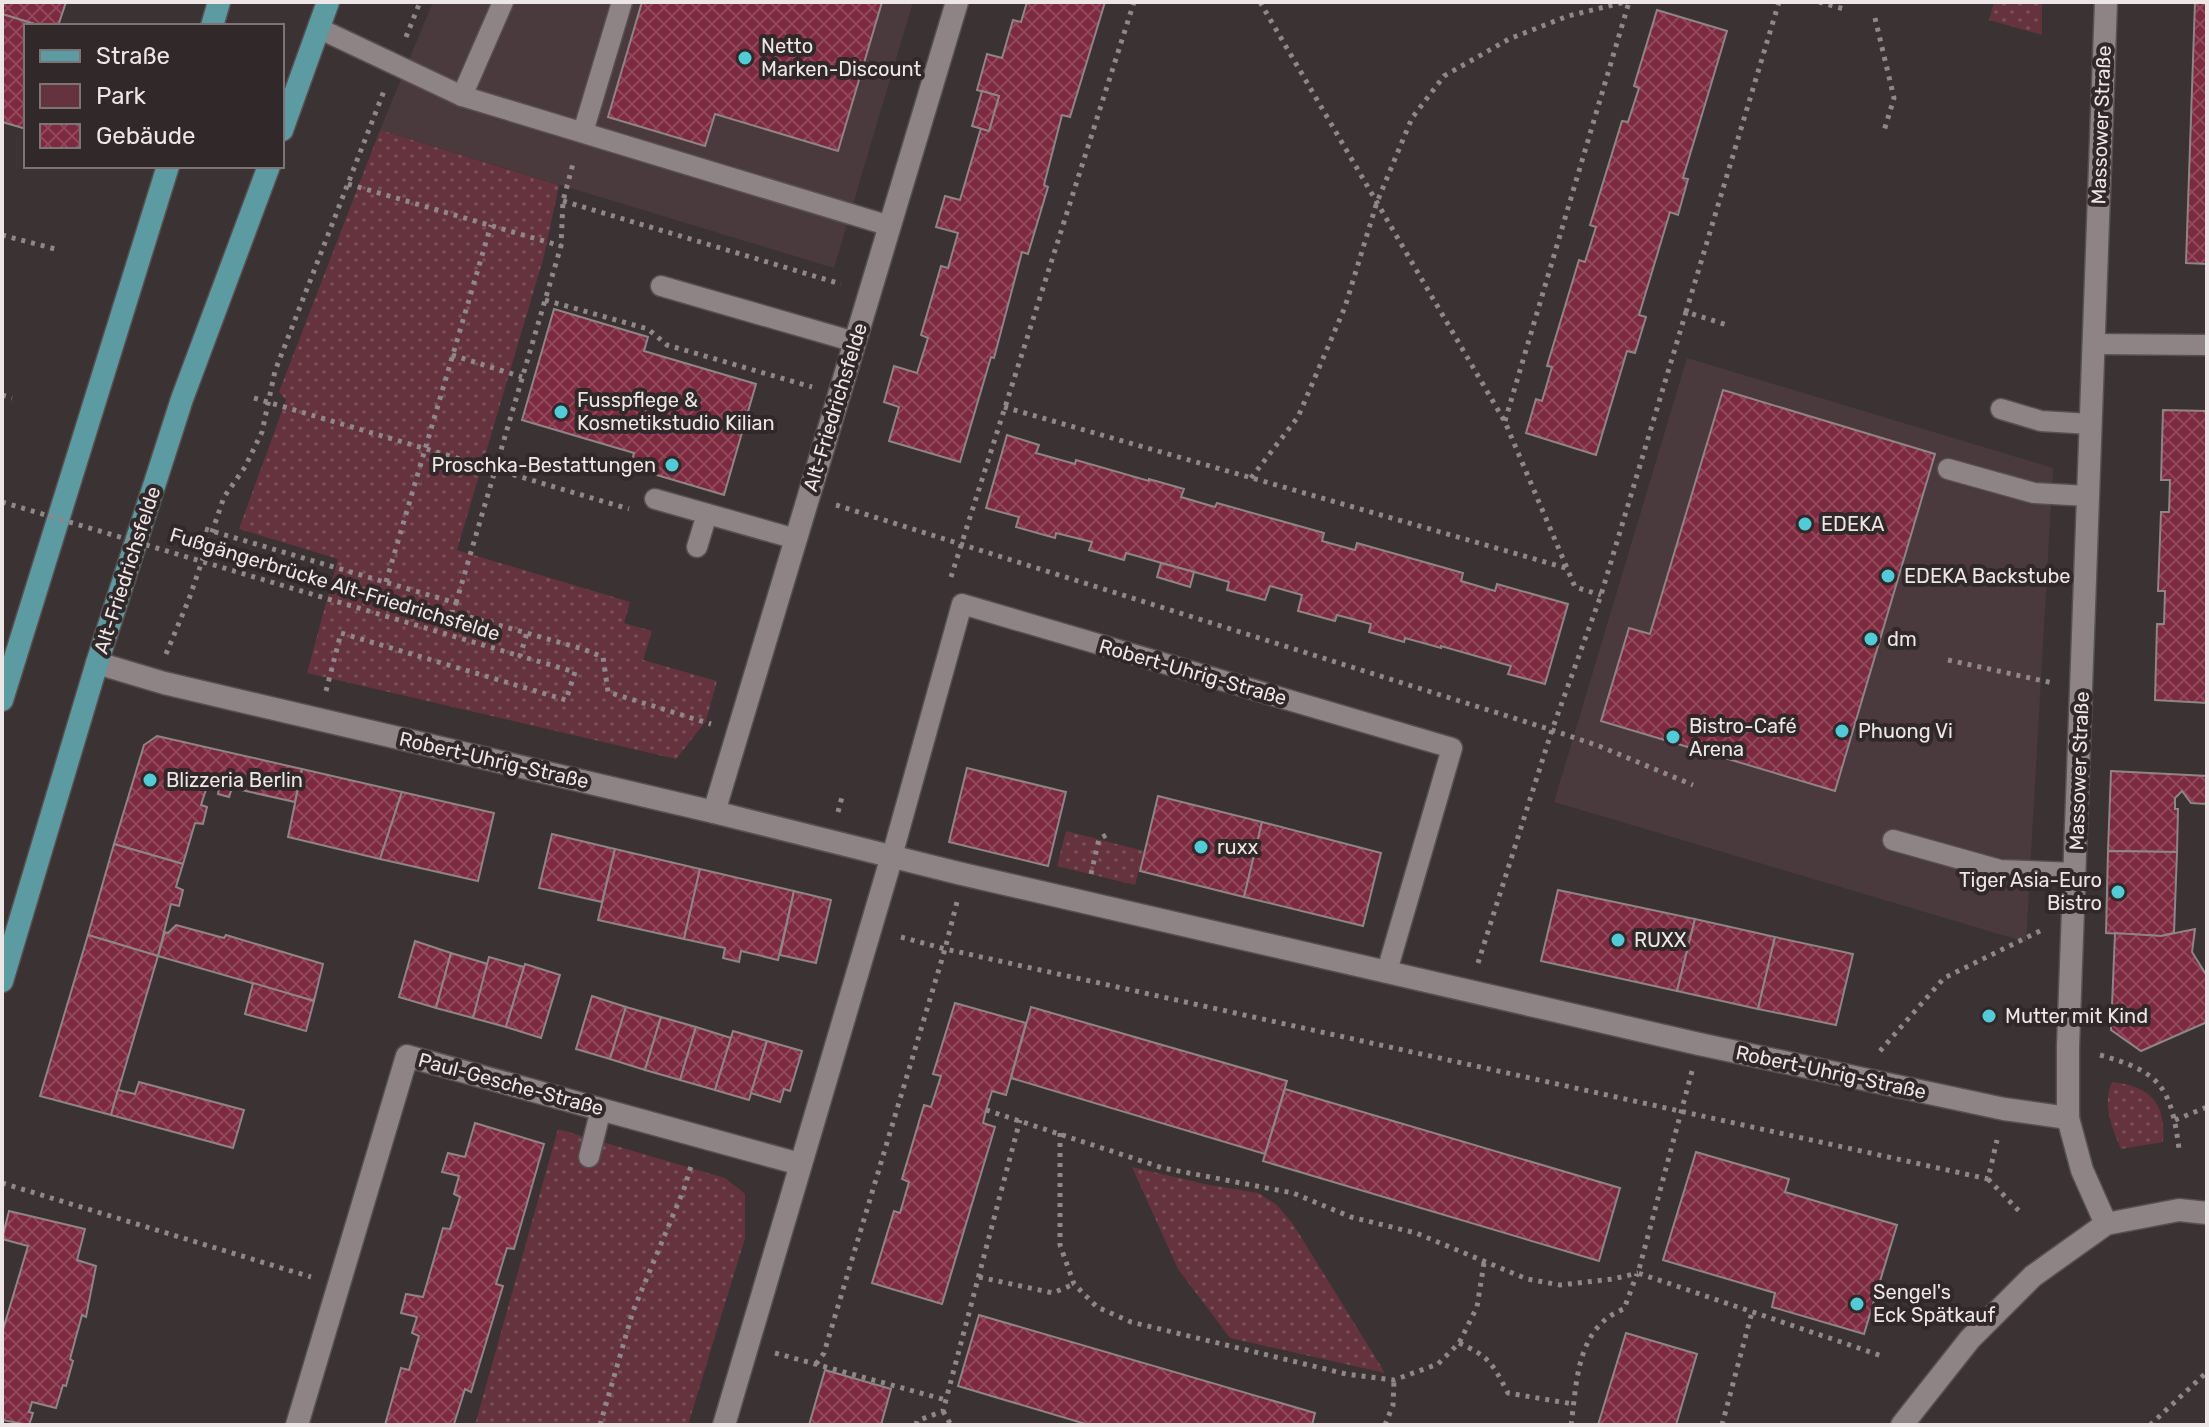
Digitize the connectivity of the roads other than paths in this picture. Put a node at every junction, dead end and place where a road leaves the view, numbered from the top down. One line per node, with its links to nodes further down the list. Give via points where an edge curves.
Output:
1 (219, 2): 7 (main road)
2 (328, 2): 8 (main road)
3 (503, 2): 9 (lane)
4 (622, 2): 11 (lane)
5 (957, 2): 14 (street, Alt-Friedrichsfelde)
6 (2106, 2): 17 (street, Massower Straße)
7 (213, 24)
8 (318, 28): 9 (lane); 10 (main road)
9 (462, 96): 11 (lane)
10 (284, 124)
11 (583, 132): 14 (lane)
12 (167, 168): 28 (main road)
13 (268, 168): 27 (main road, Alt-Friedrichsfelde, via 185,389)
14 (890, 226): 16 (street, Alt-Friedrichsfelde)
15 (661, 286): 16 (lane)
16 (855, 342): 25 (street, Alt-Friedrichsfelde)
17 (2093, 344): 18 (lane); 20 (street, Massower Straße)
18 (2207, 345)
19 (2001, 409): 20 (lane, via 2041,421)
20 (2090, 424): 22 (street, Massower Straße)
21 (1948, 469): 22 (lane, via 2034,493)
22 (2088, 496): 32 (street, Massower Straße)
23 (649, 506): 24 (lane)
24 (707, 514): 25 (lane); 26 (lane)
25 (796, 539): 29 (street, Alt-Friedrichsfelde)
26 (697, 547)
27 (97, 663): 29 (street, Robert-Uhrig-Straße); 34 (main road, Alt-Friedrichsfelde)
28 (2, 700)
29 (714, 812): 31 (street, Robert-Uhrig-Straße)
30 (1893, 840): 32 (lane, via 2000,870)
31 (892, 856): 33 (street, Robert-Uhrig-Straße); 33 (lane, Robert-Uhrig-Straße, via 962,604 1452,748); 38 (street)
32 (2075, 873): 36 (street, Massower Straße)
33 (1387, 971): 36 (street, Robert-Uhrig-Straße, via 1856,1079)
34 (2, 981)
35 (601, 1109): 37 (lane); 38 (street, Paul-Gesche-Straße); 41 (street, Paul-Gesche-Straße, via 407,1056)
36 (2068, 1118): 40 (street, via 2082,1170)
37 (589, 1157)
38 (800, 1164): 42 (street)
39 (2207, 1213): 40 (street, via 2179,1210)
40 (2106, 1224): 43 (street, via 2033,1276 1970,1339)
41 (297, 1425)
42 (724, 1425)
43 (1902, 1425)

